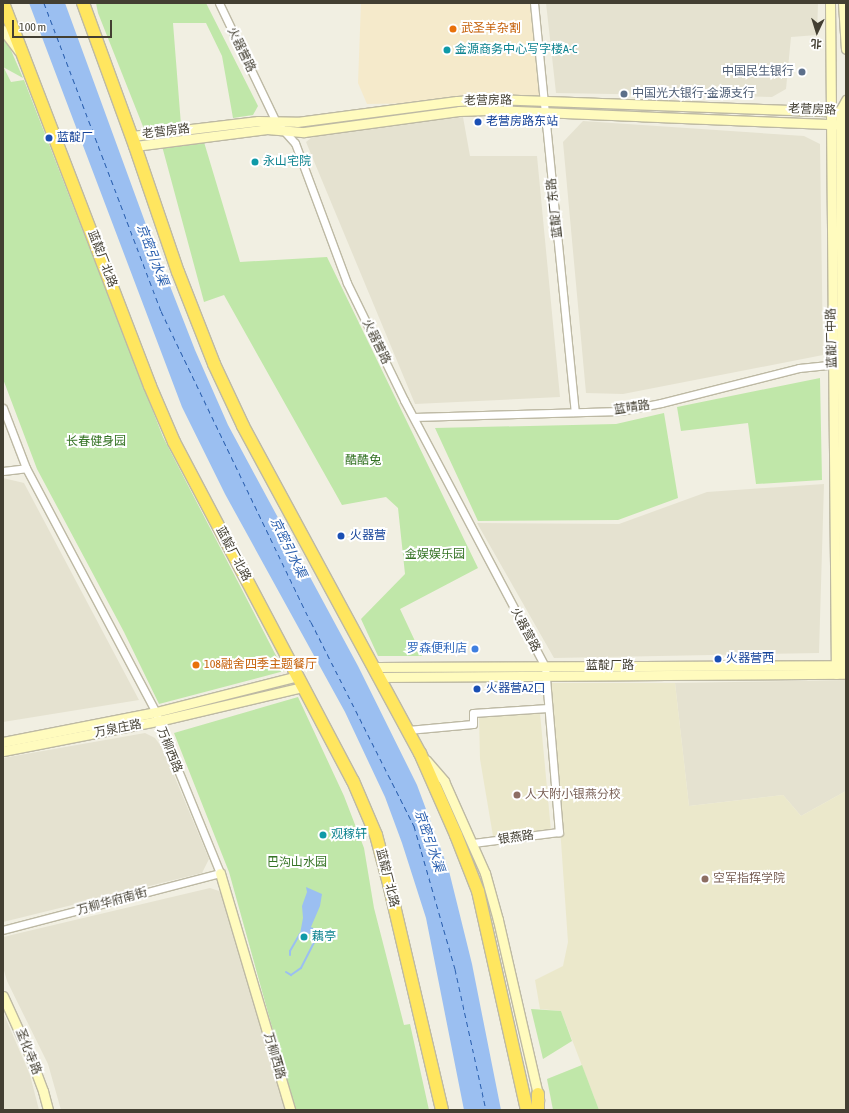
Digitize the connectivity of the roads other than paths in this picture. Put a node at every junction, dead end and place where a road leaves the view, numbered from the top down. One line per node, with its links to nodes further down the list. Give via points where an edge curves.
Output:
1 (3, 3): 9 (highway, 蓝靛厂北路)
2 (83, 3): 17 (highway)
3 (218, 3): 14 (street, 火器营路)
4 (534, 3): 11 (street, 蓝靛厂东路)
5 (830, 3): 12 (street, 蓝靛厂中路)
6 (843, 3): 8 (street)
7 (3, 30): 9 (street)
8 (846, 49)
9 (24, 57): 29 (highway, 蓝靛厂北路, via 150,386 174,442)
10 (846, 100): 12 (street, 蓝靛厂中路)
11 (544, 101): 12 (street, 老营房路); 13 (street, 蓝靛厂东路); 14 (street, 老营房路, via 457,101 297,122)
12 (839, 111): 15 (street, 蓝靛厂中路)
13 (545, 112): 15 (street, 老营房路); 16 (street, 老营房路, via 459,111 304,132); 20 (street, 蓝靛厂东路)
14 (276, 122): 16 (street, 火器营路); 17 (street, 老营房路, via 258,121)
15 (839, 124): 18 (street, 蓝靛厂中路)
16 (282, 130): 17 (street, 老营房路, via 267,129); 21 (street, 火器营路, via 295,143 347,283)
17 (134, 141): 27 (highway, via 178,272 227,392)
18 (840, 364): 20 (street, 蓝晴路, via 799,368 661,403 620,410); 24 (street, 蓝靛厂中路)
19 (3, 408): 22 (street, 万柳西路)
20 (574, 412): 21 (street, 蓝晴路)
21 (414, 418): 25 (street, 火器营路)
22 (26, 468): 23 (street); 31 (street, 万柳西路)
23 (3, 471)
24 (841, 540): 26 (street, 蓝靛厂中路)
25 (545, 666): 26 (street, 蓝靛厂路); 27 (street, 蓝靛厂路); 28 (street, 火器营路)
26 (842, 669): 28 (street, 蓝靛厂路)
27 (377, 672): 28 (street, 蓝靛厂路); 32 (highway)
28 (545, 677): 30 (street, 火器营路)
29 (301, 682): 31 (street, 万泉庄路); 44 (highway, 蓝靛厂北路, via 353,781 376,835)
30 (548, 708): 32 (street, via 473,713 473,724); 36 (street, 火器营路)
31 (157, 717): 33 (street, 万泉庄路); 34 (street, 万泉庄路); 38 (street, 万柳西路)
32 (408, 730): 35 (highway)
33 (3, 742)
34 (3, 751)
35 (420, 753): 37 (street, via 444,781); 45 (highway, via 478,891)
36 (559, 832): 37 (street, 银燕路)
37 (472, 843): 41 (street, via 485,873 498,920)
38 (220, 874): 39 (street, 万柳华府南街); 43 (street, 万柳西路)
39 (3, 930)
40 (3, 996): 42 (street, 圣化寺路, via 28,1051)
41 (538, 1094): 46 (highway)
42 (48, 1110)
43 (290, 1110)
44 (442, 1110)
45 (527, 1110)
46 (540, 1110)

